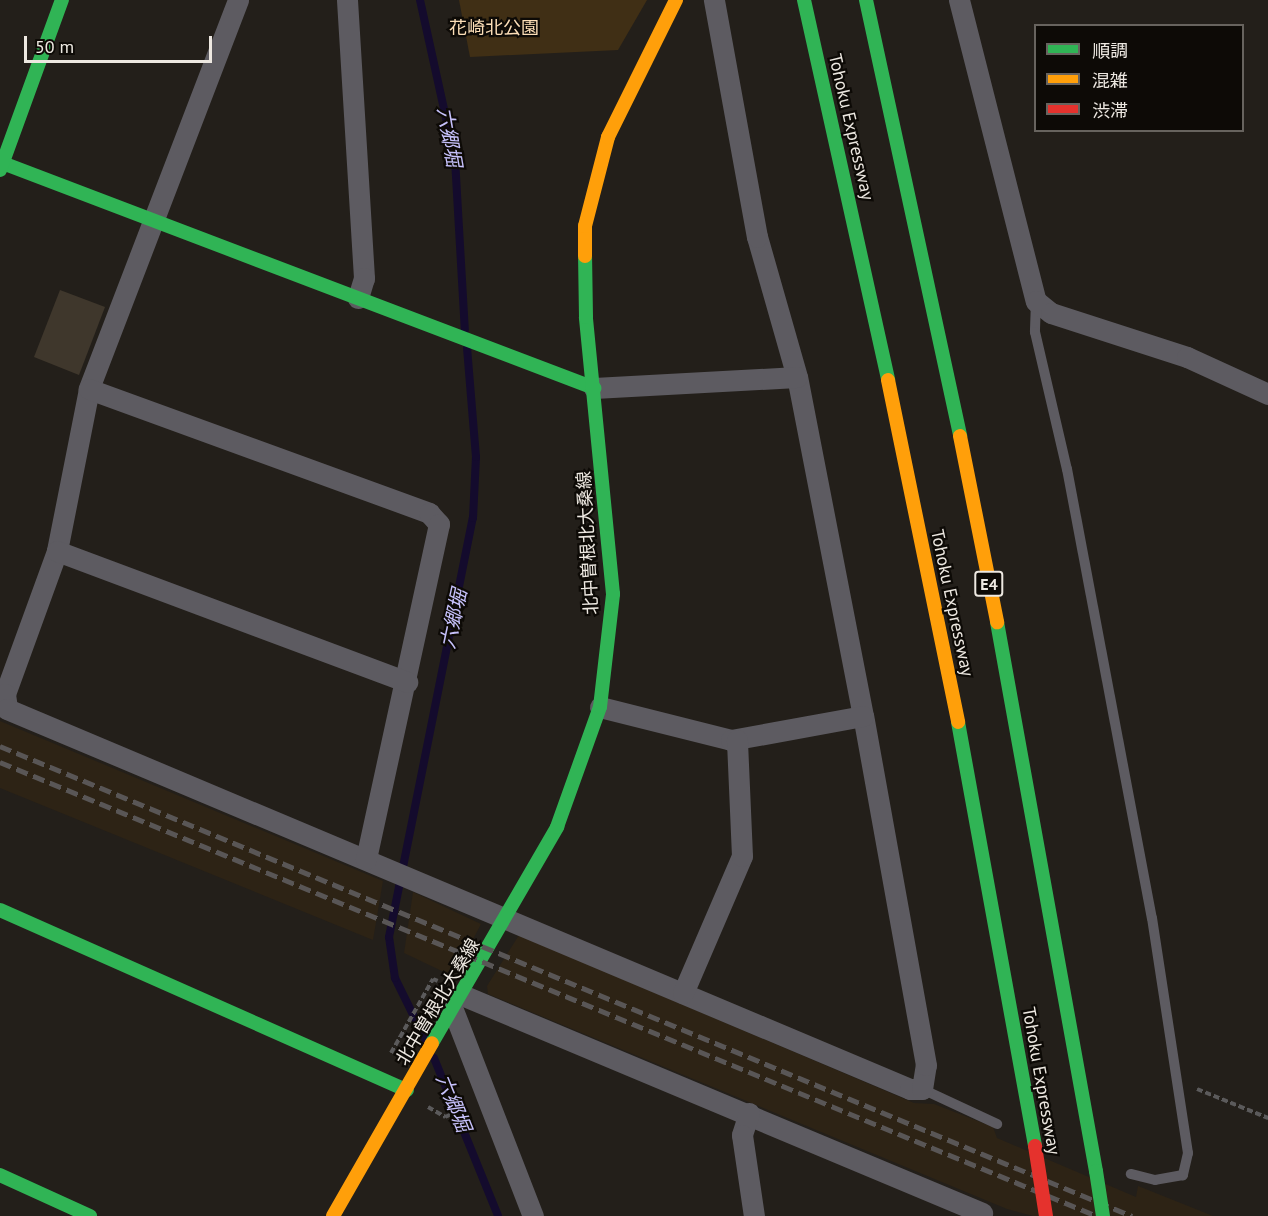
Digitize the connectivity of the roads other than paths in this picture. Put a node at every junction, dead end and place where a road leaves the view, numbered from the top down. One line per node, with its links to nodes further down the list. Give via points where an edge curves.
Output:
1 (62, 0): 9 (main road)
2 (238, 0): 10 (street)
3 (347, 0): 11 (street, via 364,278)
4 (676, 0): 14 (main road, 北中曽根北大桑線, via 640,65 595,177 584,267)
5 (714, 0): 13 (street, via 757,237)
6 (804, 0): 39 (main road, Tohoku Expressway, bridge, via 968,772)
7 (866, 0): 40 (main road, E4, bridge, via 924,252 1023,754)
8 (959, 0): 12 (street)
9 (1, 165): 10 (main road)
10 (153, 221): 11 (main road); 15 (street)
11 (358, 298): 14 (main road)
12 (1036, 301): 16 (street, via 1051,313 1187,357); 31 (lane, via 1035,332 1073,502 1188,1153 1183,1175 1155,1180)
13 (796, 377): 14 (street); 20 (street)
14 (594, 388): 19 (main road, 北中曽根北大桑線, via 613,594)
15 (89, 389): 17 (street); 18 (street, via 429,513 439,524)
16 (1268, 394)
17 (57, 551): 18 (street); 22 (street, via 5,694 7,709)
18 (406, 682): 22 (street)
19 (600, 707): 21 (street); 24 (main road, 北中曽根北大桑線, via 557,826)
20 (863, 716): 21 (street); 27 (street, via 926,1065)
21 (737, 740): 25 (street, via 742,856)
22 (375, 863): 24 (street)
23 (0, 910): 28 (main road)
24 (507, 920): 25 (street); 26 (main road, 北中曽根北大桑線)
25 (682, 993): 27 (street, via 910,1089)
26 (452, 1011): 28 (main road, 北中曽根北大桑線); 29 (street); 37 (street)
27 (922, 1089): 30 (lane)
28 (407, 1090): 36 (main road, 北中曽根北大桑線)
29 (749, 1113): 33 (street); 38 (street, via 742,1136)
30 (997, 1124)
31 (1131, 1174)
32 (0, 1175): 34 (main road)
33 (954, 1209): 35 (street)
34 (86, 1215)
35 (986, 1215)
36 (333, 1216)
37 (533, 1216)
38 (754, 1216)
39 (1046, 1216)
40 (1103, 1216)

